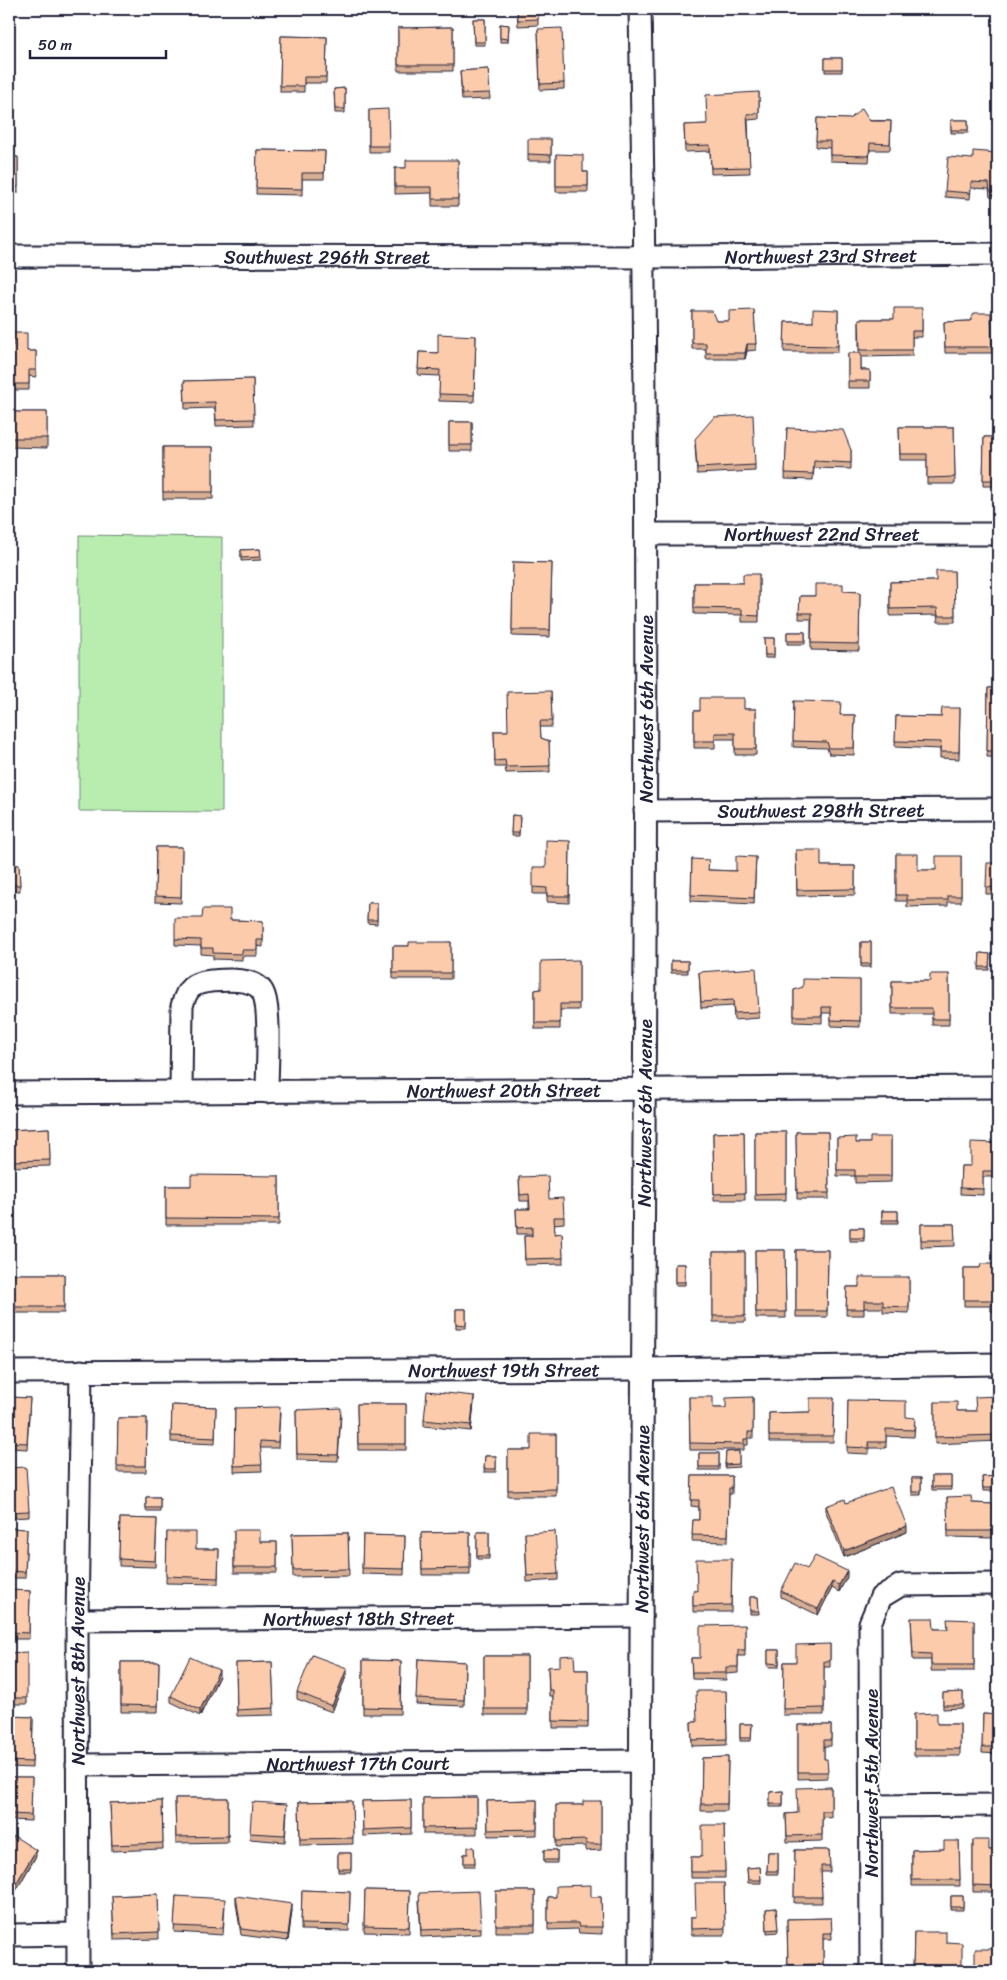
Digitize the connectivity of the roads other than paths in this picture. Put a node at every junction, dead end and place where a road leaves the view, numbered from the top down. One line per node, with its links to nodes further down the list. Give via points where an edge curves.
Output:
1 (640, 9): 4 (street, Northwest 6th Avenue)
2 (998, 254): 4 (street, Northwest 23rd Street)
3 (9, 256): 4 (street, Southwest 296th Street)
4 (645, 257): 5 (street, Northwest 6th Avenue)
5 (646, 534): 6 (street, Northwest 22nd Street); 8 (street, Northwest 6th Avenue)
6 (998, 534)
7 (998, 809): 8 (street, Southwest 298th Street)
8 (645, 811): 10 (street, Northwest 6th Avenue)
9 (998, 1087): 10 (street, Northwest 20th Street)
10 (645, 1089): 13 (street, Northwest 20th Street); 15 (street, Northwest 6th Avenue)
11 (12, 1090): 12 (street, Northwest 20th Street)
12 (181, 1092): 13 (street, Northwest 20th Street); 13 (street, via 185,993 192,986 229,980 256,985 264,993)
13 (266, 1092)
14 (998, 1364): 15 (street, Northwest 19th Street)
15 (642, 1369): 16 (street, Northwest 19th Street); 19 (street, Northwest 6th Avenue)
16 (81, 1371): 17 (street, Northwest 19th Street); 20 (street, Northwest 8th Avenue)
17 (9, 1372)
18 (998, 1584): 24 (street, Northwest 5th Avenue, via 901,1585 881,1597 870,1623)
19 (641, 1616): 20 (street, Northwest 18th Street); 21 (street, Northwest 6th Avenue)
20 (77, 1620): 22 (street, Northwest 8th Avenue)
21 (640, 1761): 22 (street, Northwest 17th Court); 28 (street, Northwest 6th Avenue)
22 (77, 1765): 25 (street, Northwest 8th Avenue)
23 (998, 1805): 24 (street)
24 (871, 1806): 29 (street, Northwest 5th Avenue)
25 (77, 1934): 26 (street); 27 (street, Northwest 8th Avenue)
26 (9, 1935)
27 (78, 1971)
28 (640, 1971)
29 (871, 1971)

